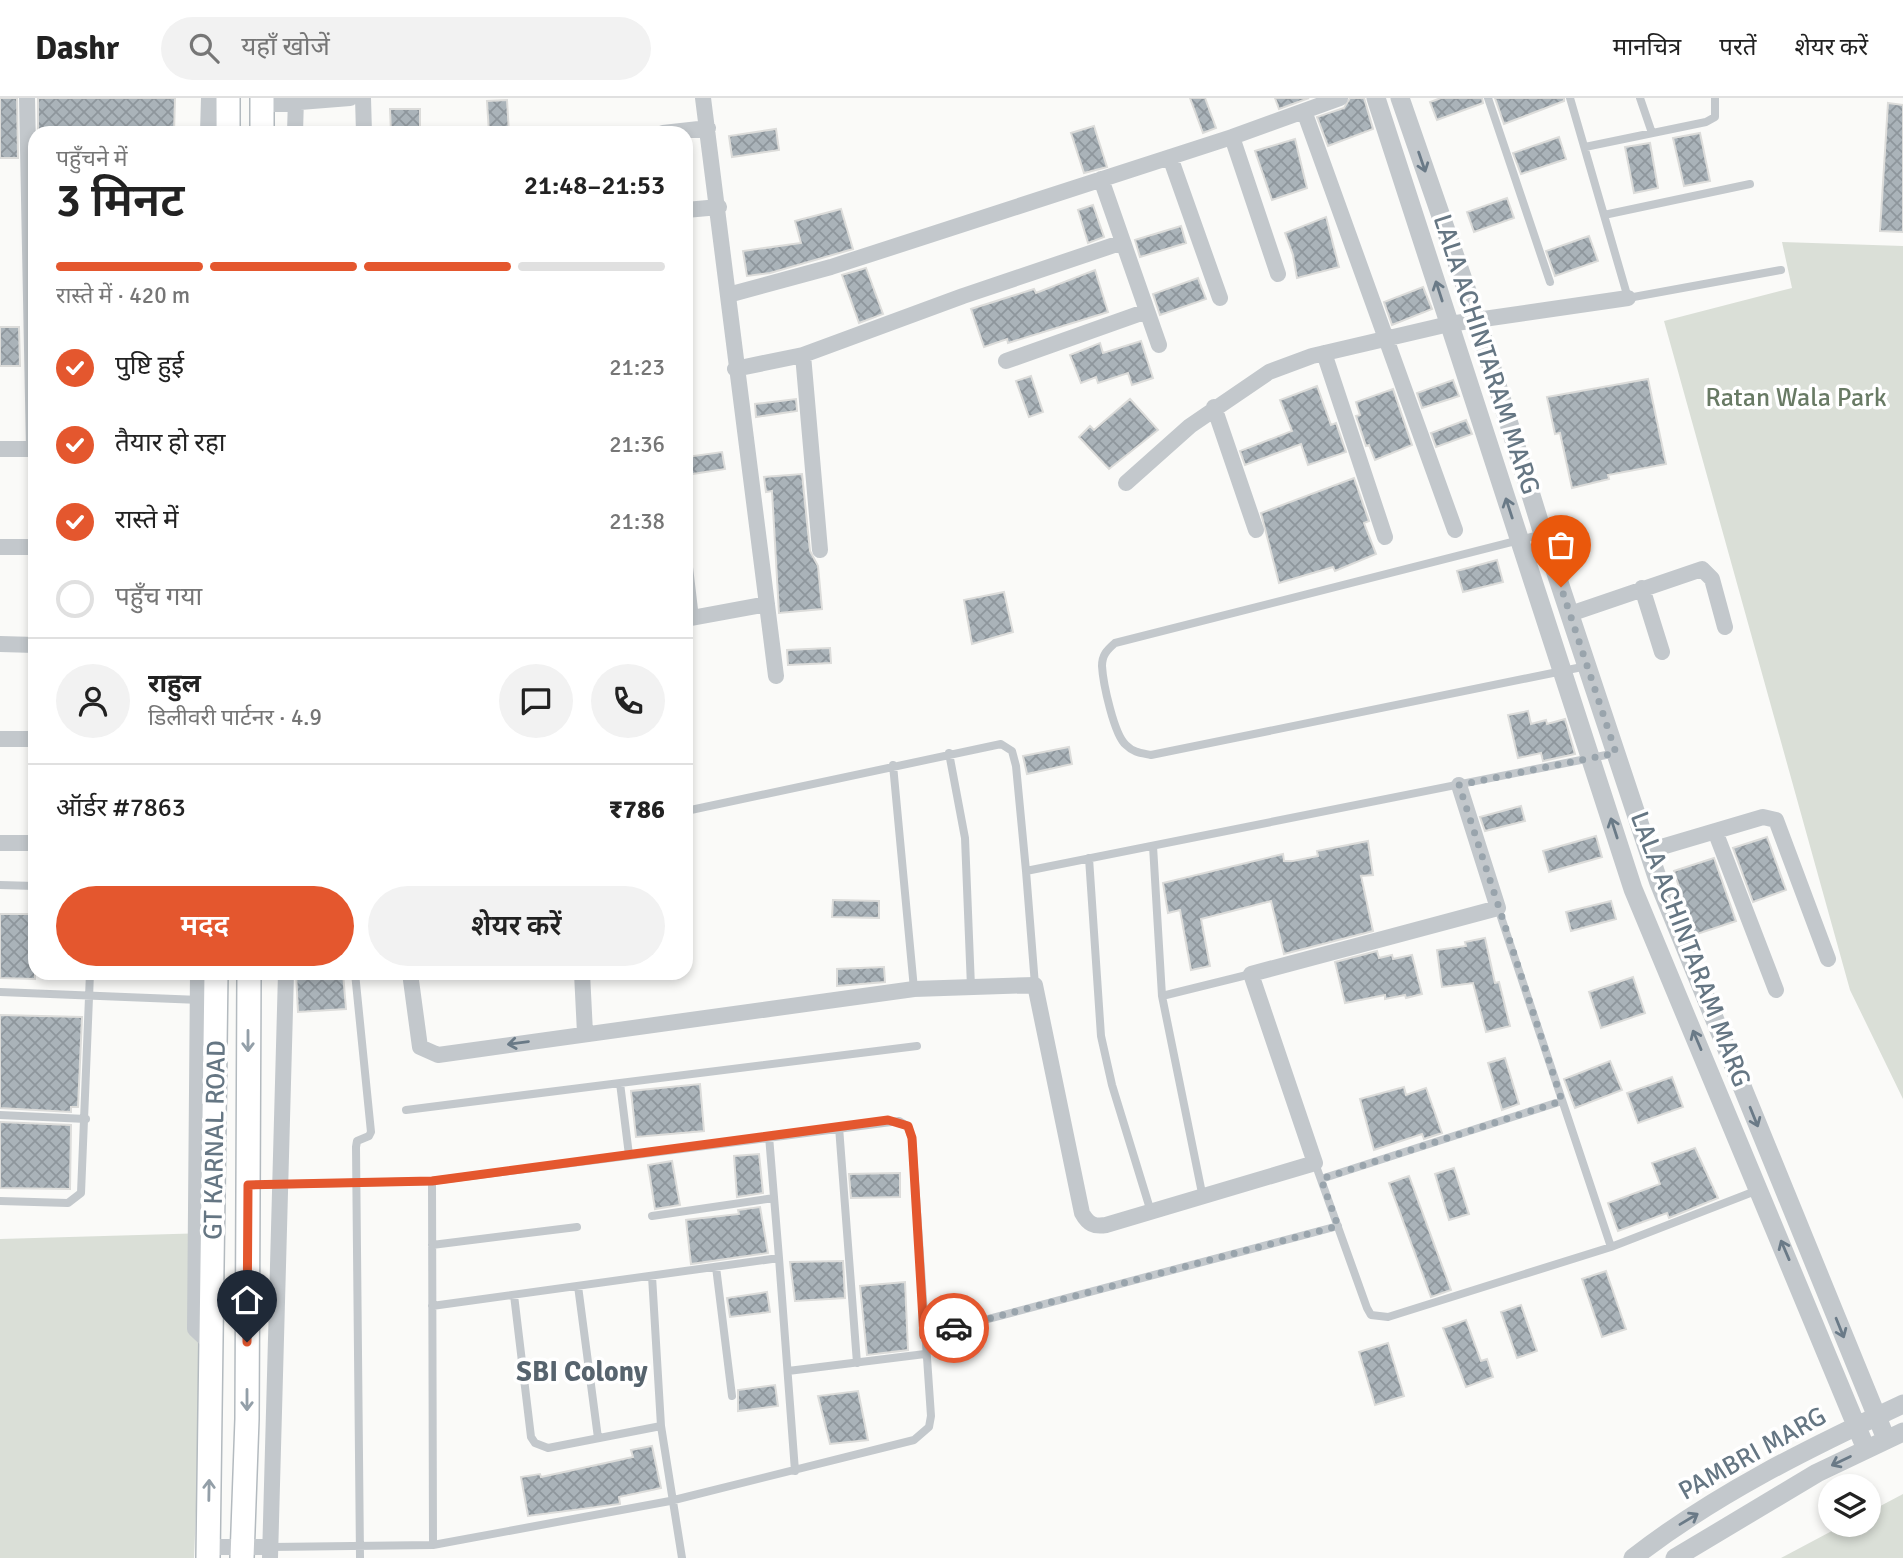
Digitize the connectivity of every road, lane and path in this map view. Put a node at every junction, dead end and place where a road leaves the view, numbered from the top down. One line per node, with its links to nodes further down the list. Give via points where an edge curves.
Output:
1 (27, 98): 27 (street)
2 (209, 98): 17 (street)
3 (228, 98): 18 (main road)
4 (350, 98): 14 (street)
5 (363, 98): 21 (street)
6 (703, 98): 22 (street)
7 (1340, 98): 16 (street)
8 (1376, 98): 43 (street, LALA ACHINTARAM MARG, one-way to 8)
9 (1400, 98): 42 (street, LALA ACHINTARAM MARG, one-way to 42)
10 (1488, 98): 37 (lane)
11 (1570, 98): 26 (lane)
12 (1640, 98): 24 (lane)
13 (1715, 98): 24 (lane, via 1714,117 1706,122)
14 (296, 100): 15 (street); 20 (street)
15 (262, 102): 19 (main road)
16 (1304, 111): 25 (street); 44 (street)
17 (208, 126)
18 (228, 126)
19 (262, 126)
20 (295, 126)
21 (364, 126)
22 (708, 128): 23 (street); 31 (street)
23 (693, 130)
24 (1652, 133): 26 (lane)
25 (1232, 137): 28 (street); 36 (street)
26 (1585, 147): 33 (lane)
27 (28, 148)
28 (1170, 157): 29 (street); 39 (street)
29 (1101, 179): 34 (street); 38 (street, via 831,267)
30 (1750, 184): 33 (lane)
31 (719, 207): 32 (street); 38 (street)
32 (693, 209)
33 (1605, 215): 40 (lane)
34 (1123, 242): 41 (street); 47 (street)
35 (1781, 270): 40 (lane)
36 (1278, 274)
37 (1550, 282)
38 (728, 295): 49 (street)
39 (1220, 298)
40 (1628, 298): 42 (street)
41 (1147, 311): 45 (street); 48 (street)
42 (1478, 320): 43 (street); 56 (street, LALA ACHINTARAM MARG)
43 (1449, 324): 44 (street); 58 (street, LALA ACHINTARAM MARG, one-way to 43)
44 (1388, 338): 46 (street); 55 (street)
45 (1159, 345)
46 (1324, 353): 50 (street, via 1269,372); 57 (street)
47 (803, 355): 49 (street); 61 (street)
48 (1006, 361)
49 (735, 369): 63 (street)
50 (1214, 407): 53 (street); 54 (street)
51 (0, 449): 52 (street)
52 (28, 449)
53 (1126, 483)
54 (1256, 530)
55 (1455, 530)
56 (1543, 534): 58 (lane); 64 (street, LALA ACHINTARAM MARG)
57 (1385, 537)
58 (1520, 540): 71 (street, LALA ACHINTARAM MARG); 71 (lane, via 1115,643 1105,651 1102,666 1116,732 1136,753 1151,755)
59 (0, 547): 60 (street)
60 (28, 547)
61 (820, 550)
62 (1643, 588): 64 (street); 66 (street, via 1702,569 1712,579); 69 (street)
63 (767, 604): 65 (street); 72 (street)
64 (1570, 614): 70 (street, LALA ACHINTARAM MARG)
65 (693, 618)
66 (1725, 627)
67 (0, 645): 68 (street)
68 (28, 645)
69 (1662, 652)
70 (1587, 666): 71 (lane); 76 (street, LALA ACHINTARAM MARG)
71 (1563, 671): 77 (street, LALA ACHINTARAM MARG)
72 (776, 676)
73 (0, 739): 74 (street)
74 (28, 739)
75 (949, 753): 78 (lane); 87 (lane, via 1001,744 1012,751); 102 (lane, via 965,838)
76 (1616, 753): 77 (lane); 85 (street, LALA ACHINTARAM MARG)
77 (1592, 759): 79 (lane); 125 (street, LALA ACHINTARAM MARG, one-way to 77, via 1633,890)
78 (893, 765): 80 (lane); 103 (lane)
79 (1459, 785): 84 (lane); 90 (street)
80 (693, 809)
81 (1715, 831): 85 (street); 91 (street, via 1763,817 1776,820); 104 (street)
82 (0, 842): 83 (street)
83 (28, 843)
84 (1153, 846): 86 (lane); 107 (lane)
85 (1648, 851): 150 (street, LALA ACHINTARAM MARG, one-way to 150)
86 (1089, 858): 87 (lane); 129 (lane, via 1101,1036)
87 (1026, 870): 101 (lane)
88 (0, 885): 89 (lane)
89 (28, 886)
90 (1498, 908): 92 (street); 112 (lane)
91 (1828, 959)
92 (1251, 974): 107 (lane); 119 (street)
93 (90, 980): 106 (lane)
94 (200, 980): 108 (street)
95 (214, 980): 108 (main road, GT KARNAL ROAD)
96 (249, 980): 122 (main road, GT KARNAL ROAD, one-way to 122)
97 (286, 980): 123 (street)
98 (356, 980): 124 (lane, via 371,1132 356,1144)
99 (411, 980): 109 (street, one-way to 99, via 438,1055 420,1046 417,1038)
100 (582, 980): 109 (street)
101 (1035, 985): 102 (street); 129 (street, via 1082,1213 1096,1227)
102 (971, 987): 103 (street)
103 (914, 989): 109 (street)
104 (1776, 990)
105 (0, 992): 106 (lane)
106 (90, 995): 108 (lane); 115 (lane)
107 (1162, 996): 127 (lane)
108 (207, 1000): 139 (main road, GT KARNAL ROAD); 144 (street, via 195,1329)
109 (585, 1032)
110 (917, 1046): 111 (lane)
111 (620, 1083): 113 (lane); 118 (lane)
112 (1562, 1101): 120 (lane); 134 (lane)
113 (406, 1110)
114 (0, 1115): 115 (lane)
115 (86, 1119): 128 (lane, via 83,1185 76,1200)
116 (839, 1127): 117 (lane); 143 (lane, via 888,1120 908,1126); 146 (lane)
117 (769, 1136): 118 (lane); 126 (lane)
118 (629, 1155): 121 (lane)
119 (1315, 1163): 120 (lane); 127 (street)
120 (1321, 1179): 131 (lane)
121 (432, 1181): 124 (lane); 133 (lane)
122 (248, 1185): 123 (lane); 140 (main road, GT KARNAL ROAD)
123 (281, 1185): 124 (lane); 160 (street)
124 (358, 1185): 159 (lane)
125 (1760, 1190): 134 (lane); 152 (street, LALA ACHINTARAM MARG, one-way to 125)
126 (774, 1198): 130 (lane); 135 (lane)
127 (1203, 1198): 129 (street)
128 (0, 1201)
129 (1152, 1213)
130 (653, 1216)
131 (1338, 1226): 134 (lane, via 1367,1308 1379,1317); 143 (lane)
132 (577, 1227): 133 (lane)
133 (432, 1245): 142 (lane)
134 (1611, 1247)
135 (779, 1258): 136 (lane); 147 (lane)
136 (716, 1267): 137 (lane); 148 (lane)
137 (652, 1276): 138 (lane); 151 (lane)
138 (578, 1286): 141 (lane); 154 (lane)
139 (212, 1287): 140 (main road); 144 (main road, GT KARNAL ROAD)
140 (247, 1290): 162 (main road, GT KARNAL ROAD, one-way to 162)
141 (514, 1295): 142 (lane); 154 (lane, via 531,1437 548,1448)
142 (432, 1306): 158 (lane)
143 (924, 1336): 145 (lane)
144 (211, 1344): 161 (main road, GT KARNAL ROAD, one-way to 144)
145 (925, 1354): 146 (lane); 156 (lane, via 931,1416 923,1435)
146 (857, 1363): 147 (lane)
147 (788, 1371): 156 (lane)
148 (732, 1396)
149 (1903, 1404): 150 (street, PAMBRI MARG)
150 (1877, 1416): 152 (street, PAMBRI MARG); 153 (street, LALA ACHINTARAM MARG)
151 (661, 1426): 154 (lane); 157 (lane)
152 (1856, 1427): 155 (street, LALA ACHINTARAM MARG); 165 (street, PAMBRI MARG, one-way to 152, via 1667,1532 1791,1457)
153 (1895, 1435): 155 (street, PAMBRI MARG)
154 (598, 1438)
155 (1866, 1449): 166 (street, PAMBRI MARG, one-way to 166)
156 (795, 1471): 157 (lane)
157 (670, 1501): 158 (lane); 164 (lane)
158 (433, 1545): 159 (lane)
159 (360, 1546): 160 (lane); 163 (lane)
160 (270, 1552): 162 (street)
161 (208, 1553): 162 (street)
162 (242, 1553)
163 (360, 1558)
164 (682, 1558)
165 (1633, 1558)
166 (1675, 1558)

